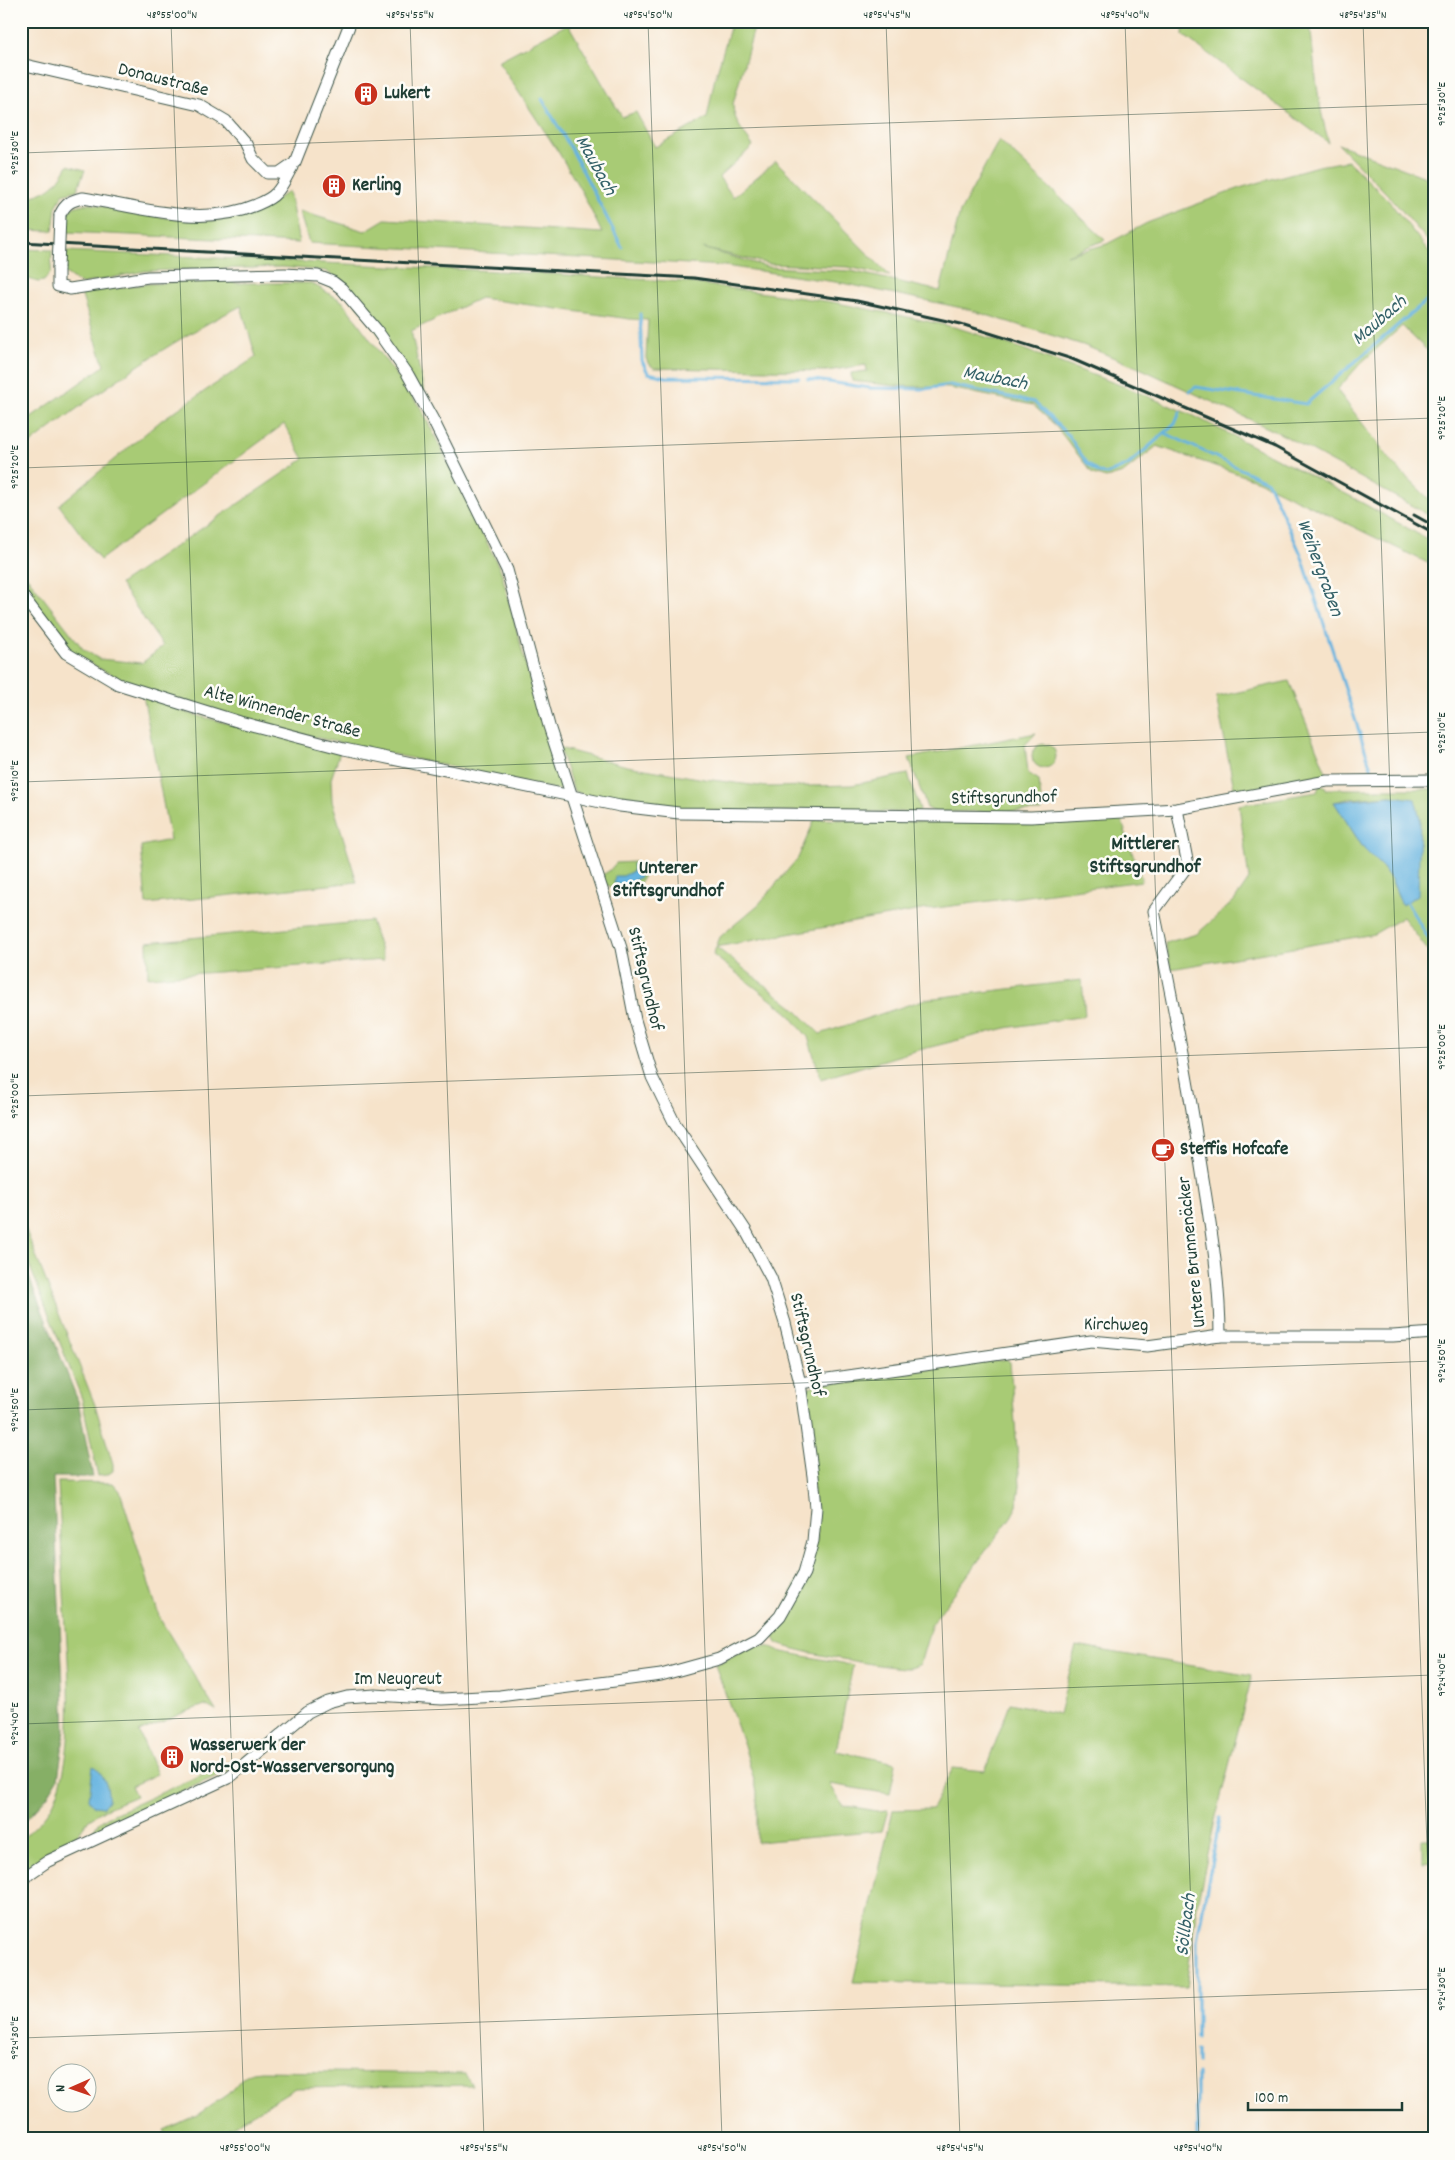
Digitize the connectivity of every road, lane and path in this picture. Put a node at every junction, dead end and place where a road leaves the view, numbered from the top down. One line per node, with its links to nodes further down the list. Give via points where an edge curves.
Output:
1 (351, 21): 3 (street)
2 (21, 64): 3 (street, Donaustraße, via 199,104 226,121 267,173 279,173)
3 (295, 162): 6 (street, bridge, via 276,193 266,200 246,209 206,216 74,199 66,204 60,215 58,286 70,289 148,278 285,274 318,276 342,289 407,373 507,570 549,726)
4 (21, 594): 6 (street, Alte Winnender Straße, via 66,653 118,684 240,722 344,749)
5 (1434, 780): 7 (street, Stiftsgrundhof, via 1327,781)
6 (572, 796): 7 (street, Stiftsgrundhof, via 679,813 1022,817); 10 (street, Stiftsgrundhof, via 621,948 635,1020 652,1076 675,1124 764,1263 779,1302)
7 (1177, 809): 9 (street, Untere Brunnenäcker, via 1188,865 1154,911 1175,1008 1215,1252)
8 (1434, 1333): 9 (street, Kirchweg)
9 (1220, 1336): 10 (street, Kirchweg, via 1147,1346 1091,1341)
10 (800, 1383): 11 (street, Stiftsgrundhof, via 816,1508 813,1541 804,1573 793,1595 780,1616)
11 (759, 1638): 12 (street, Im Neugreut, via 719,1659 652,1676 500,1696 375,1695 347,1696 328,1702 308,1712 230,1777 48,1861)
12 (21, 1883)

